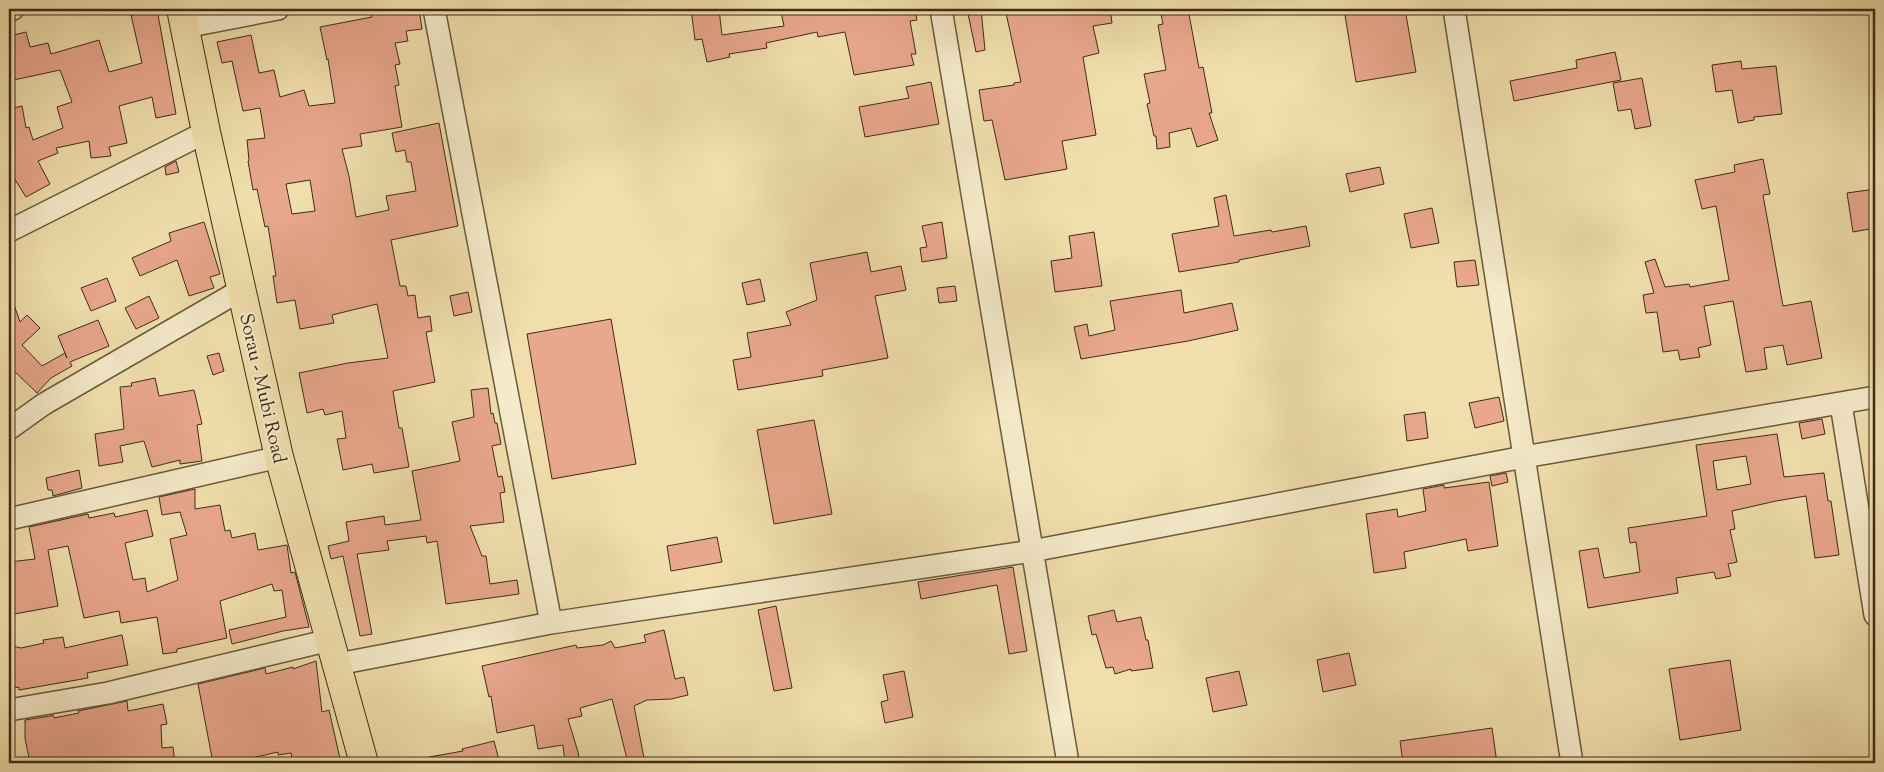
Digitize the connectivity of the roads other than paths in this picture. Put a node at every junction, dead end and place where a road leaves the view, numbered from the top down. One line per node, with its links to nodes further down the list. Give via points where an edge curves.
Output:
1 (13, 9): 6 (street)
2 (278, 9): 7 (street)
3 (434, 9): 19 (street)
4 (941, 9): 17 (street)
5 (1454, 9): 14 (street)
6 (9, 10)
7 (183, 18): 8 (main road, Sorau - Mubi Road)
8 (206, 132): 9 (street); 10 (main road, Sorau - Mubi Road)
9 (9, 230)
10 (241, 290): 13 (street, via 44,404); 15 (main road, Sorau - Mubi Road)
11 (1875, 397): 12 (street)
12 (1842, 404): 14 (street); 18 (street)
13 (9, 429)
14 (1524, 456): 17 (street); 24 (street)
15 (279, 457): 16 (street); 20 (main road, Sorau - Mubi Road)
16 (9, 519)
17 (1032, 551): 19 (street); 23 (street)
18 (1875, 615)
19 (551, 623): 20 (street)
20 (334, 652): 21 (street); 22 (main road, Sorau - Mubi Road)
21 (9, 710)
22 (364, 763)
23 (1068, 763)
24 (1572, 763)

